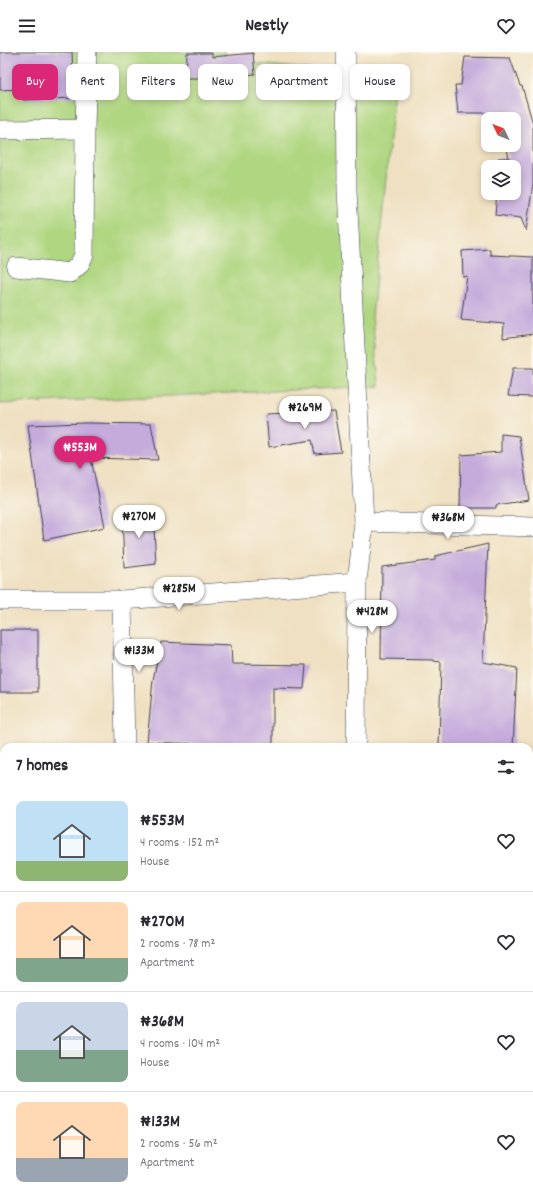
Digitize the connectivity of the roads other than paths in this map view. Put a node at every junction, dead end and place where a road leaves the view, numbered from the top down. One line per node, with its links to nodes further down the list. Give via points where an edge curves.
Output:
1 (87, 52): 3 (street)
2 (346, 52): 6 (street, via 347,190)
3 (84, 129): 4 (street); 5 (street, via 84,255 79,265 70,273)
4 (0, 130)
5 (16, 267)
6 (364, 522): 7 (street); 8 (street)
7 (533, 527)
8 (357, 582): 10 (street); 12 (street)
9 (0, 600): 10 (street)
10 (122, 600): 11 (street)
11 (125, 743)
12 (356, 743)

